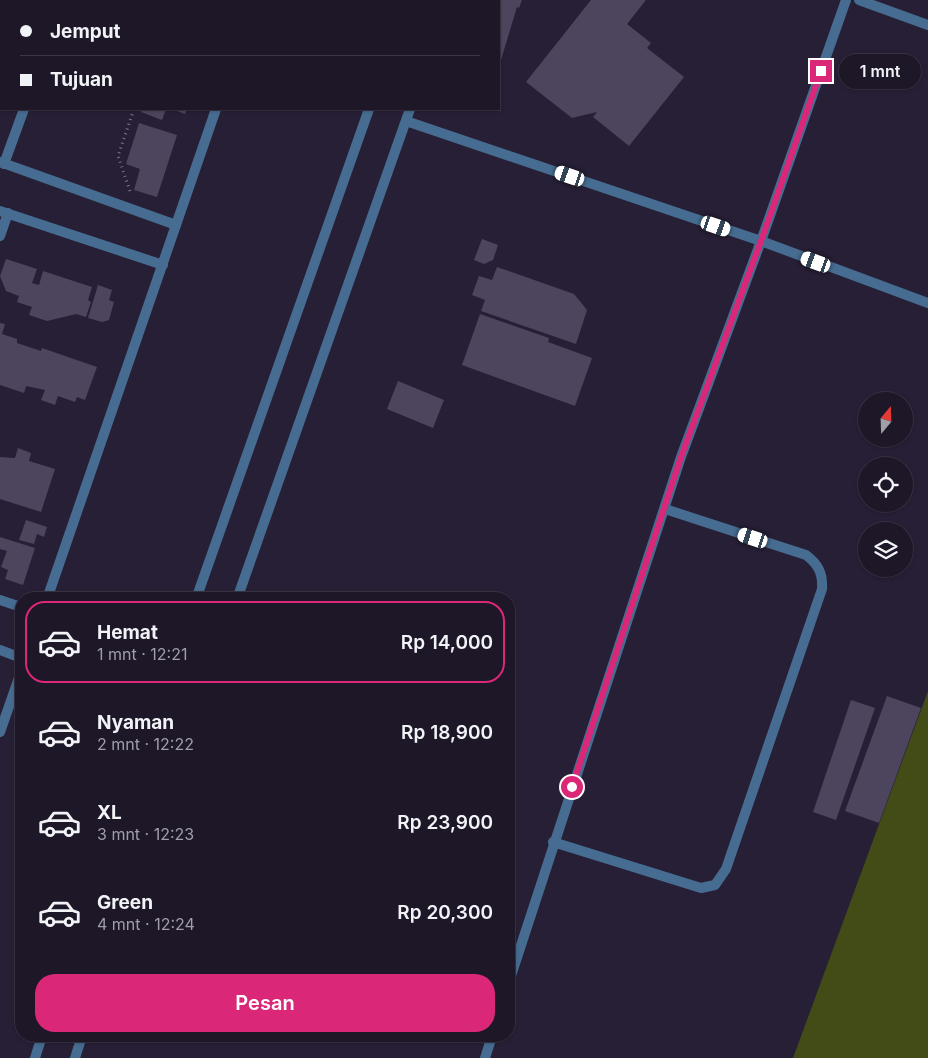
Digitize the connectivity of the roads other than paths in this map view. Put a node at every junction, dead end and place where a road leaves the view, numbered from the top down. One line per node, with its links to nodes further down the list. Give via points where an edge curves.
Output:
1 (846, 0): 13 (lane)
2 (859, 0): 3 (lane)
3 (928, 25)
4 (24, 110): 9 (lane)
5 (216, 110): 11 (lane)
6 (368, 110): 18 (lane)
7 (410, 110): 8 (lane)
8 (406, 121): 13 (lane); 19 (lane)
9 (2, 163): 11 (lane)
10 (4, 212): 12 (lane); 14 (lane)
11 (176, 225): 14 (lane)
12 (0, 236)
13 (761, 241): 15 (lane); 16 (lane)
14 (162, 265): 17 (lane)
15 (928, 303)
16 (665, 509): 26 (lane); 26 (lane, via 806,555 815,562 823,580 819,598 726,869 715,885 701,888)
17 (49, 592)
18 (198, 592)
19 (239, 592)
20 (0, 600): 21 (lane)
21 (15, 605)
22 (0, 650): 23 (lane)
23 (15, 656)
24 (15, 689): 25 (lane)
25 (0, 732)
26 (553, 842): 27 (lane)
27 (515, 963)
28 (40, 1042): 31 (lane)
29 (80, 1042): 32 (lane)
30 (490, 1042): 33 (lane)
31 (35, 1058)
32 (75, 1058)
33 (485, 1058)

